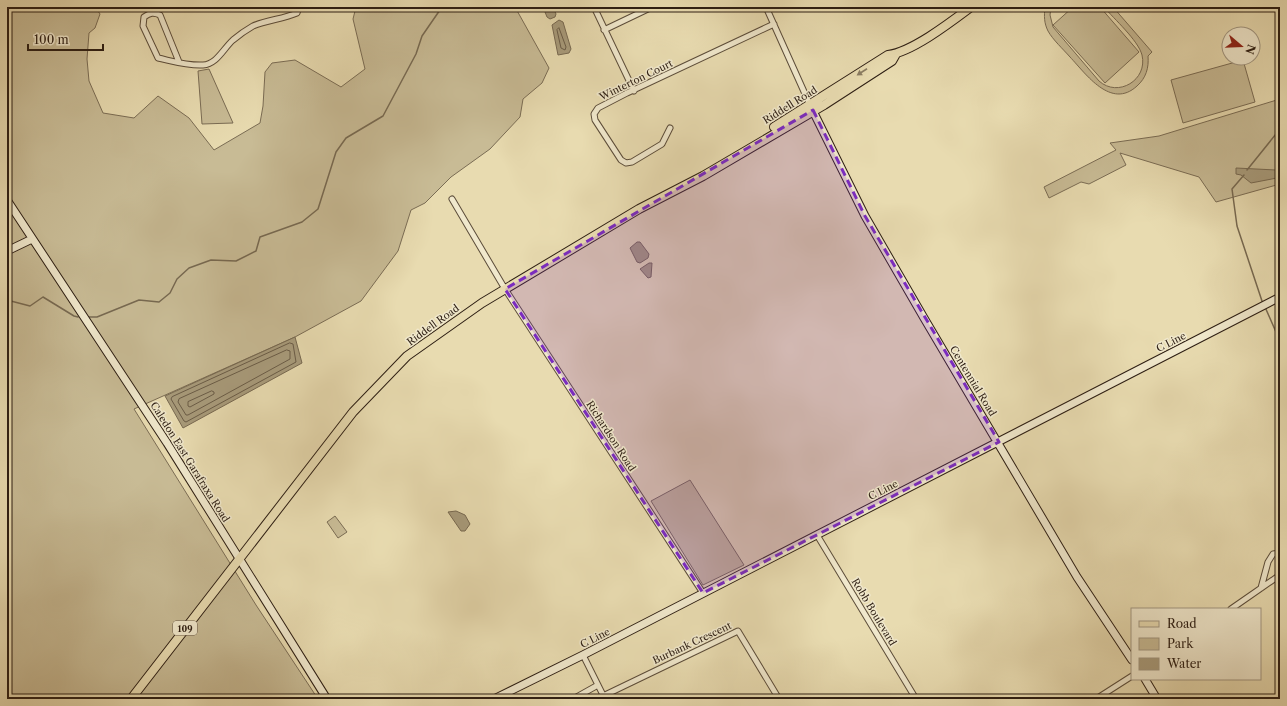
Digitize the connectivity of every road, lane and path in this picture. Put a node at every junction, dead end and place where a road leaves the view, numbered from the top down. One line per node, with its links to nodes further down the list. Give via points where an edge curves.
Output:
1 (299, 7): 8 (street, via 297,13 291,16 262,22 244,31 211,63 194,65)
2 (594, 7): 7 (street)
3 (652, 7): 7 (street)
4 (766, 7): 6 (street)
5 (971, 7): 10 (main road, Riddell Road, via 938,31 896,54 892,61)
6 (774, 24): 9 (street, Winterton Court); 10 (street)
7 (604, 30): 9 (street)
8 (179, 62): 8 (street, via 160,15 149,13 144,17 143,26 158,58)
9 (634, 91): 11 (street, Winterton Court, via 598,108 594,114 595,120 621,160 626,163 632,162 662,144)
10 (812, 108): 16 (main road, Riddell Road); 18 (street, Centennial Road, via 865,216)
11 (670, 128)
12 (452, 199): 16 (street, Richardson Road)
13 (7, 200): 14 (street, Caledon East Garafraxa Road)
14 (32, 239): 15 (street); 21 (street, Caledon East Garafraxa Road, via 167,442)
15 (7, 251)
16 (505, 289): 21 (main road, Riddell Road, via 447,326 407,356 352,412); 24 (street, Richardson Road)
17 (1280, 297): 18 (street, C Line)
18 (998, 442): 19 (street, C Line); 27 (street, Centennial Road, via 1077,577)
19 (817, 535): 24 (street, C Line); 37 (street, Robb Boulevard)
20 (1280, 553): 23 (street, via 1273,554 1268,562)
21 (239, 558): 32 (main road, 109); 33 (street, Caledon East Garafraxa Road)
22 (1280, 575): 23 (street)
23 (1261, 588): 25 (street)
24 (702, 593): 26 (street, C Line)
25 (1231, 608)
26 (583, 655): 30 (street); 34 (street, C Line)
27 (1131, 658)
28 (1131, 677): 38 (street)
29 (1146, 680): 39 (street)
30 (598, 685): 31 (street); 35 (street)
31 (604, 697): 36 (street, Burbank Crescent, via 738,631)
32 (132, 699)
33 (327, 699)
34 (494, 699)
35 (573, 699)
36 (779, 699)
37 (916, 699)
38 (1096, 699)
39 (1158, 699)

